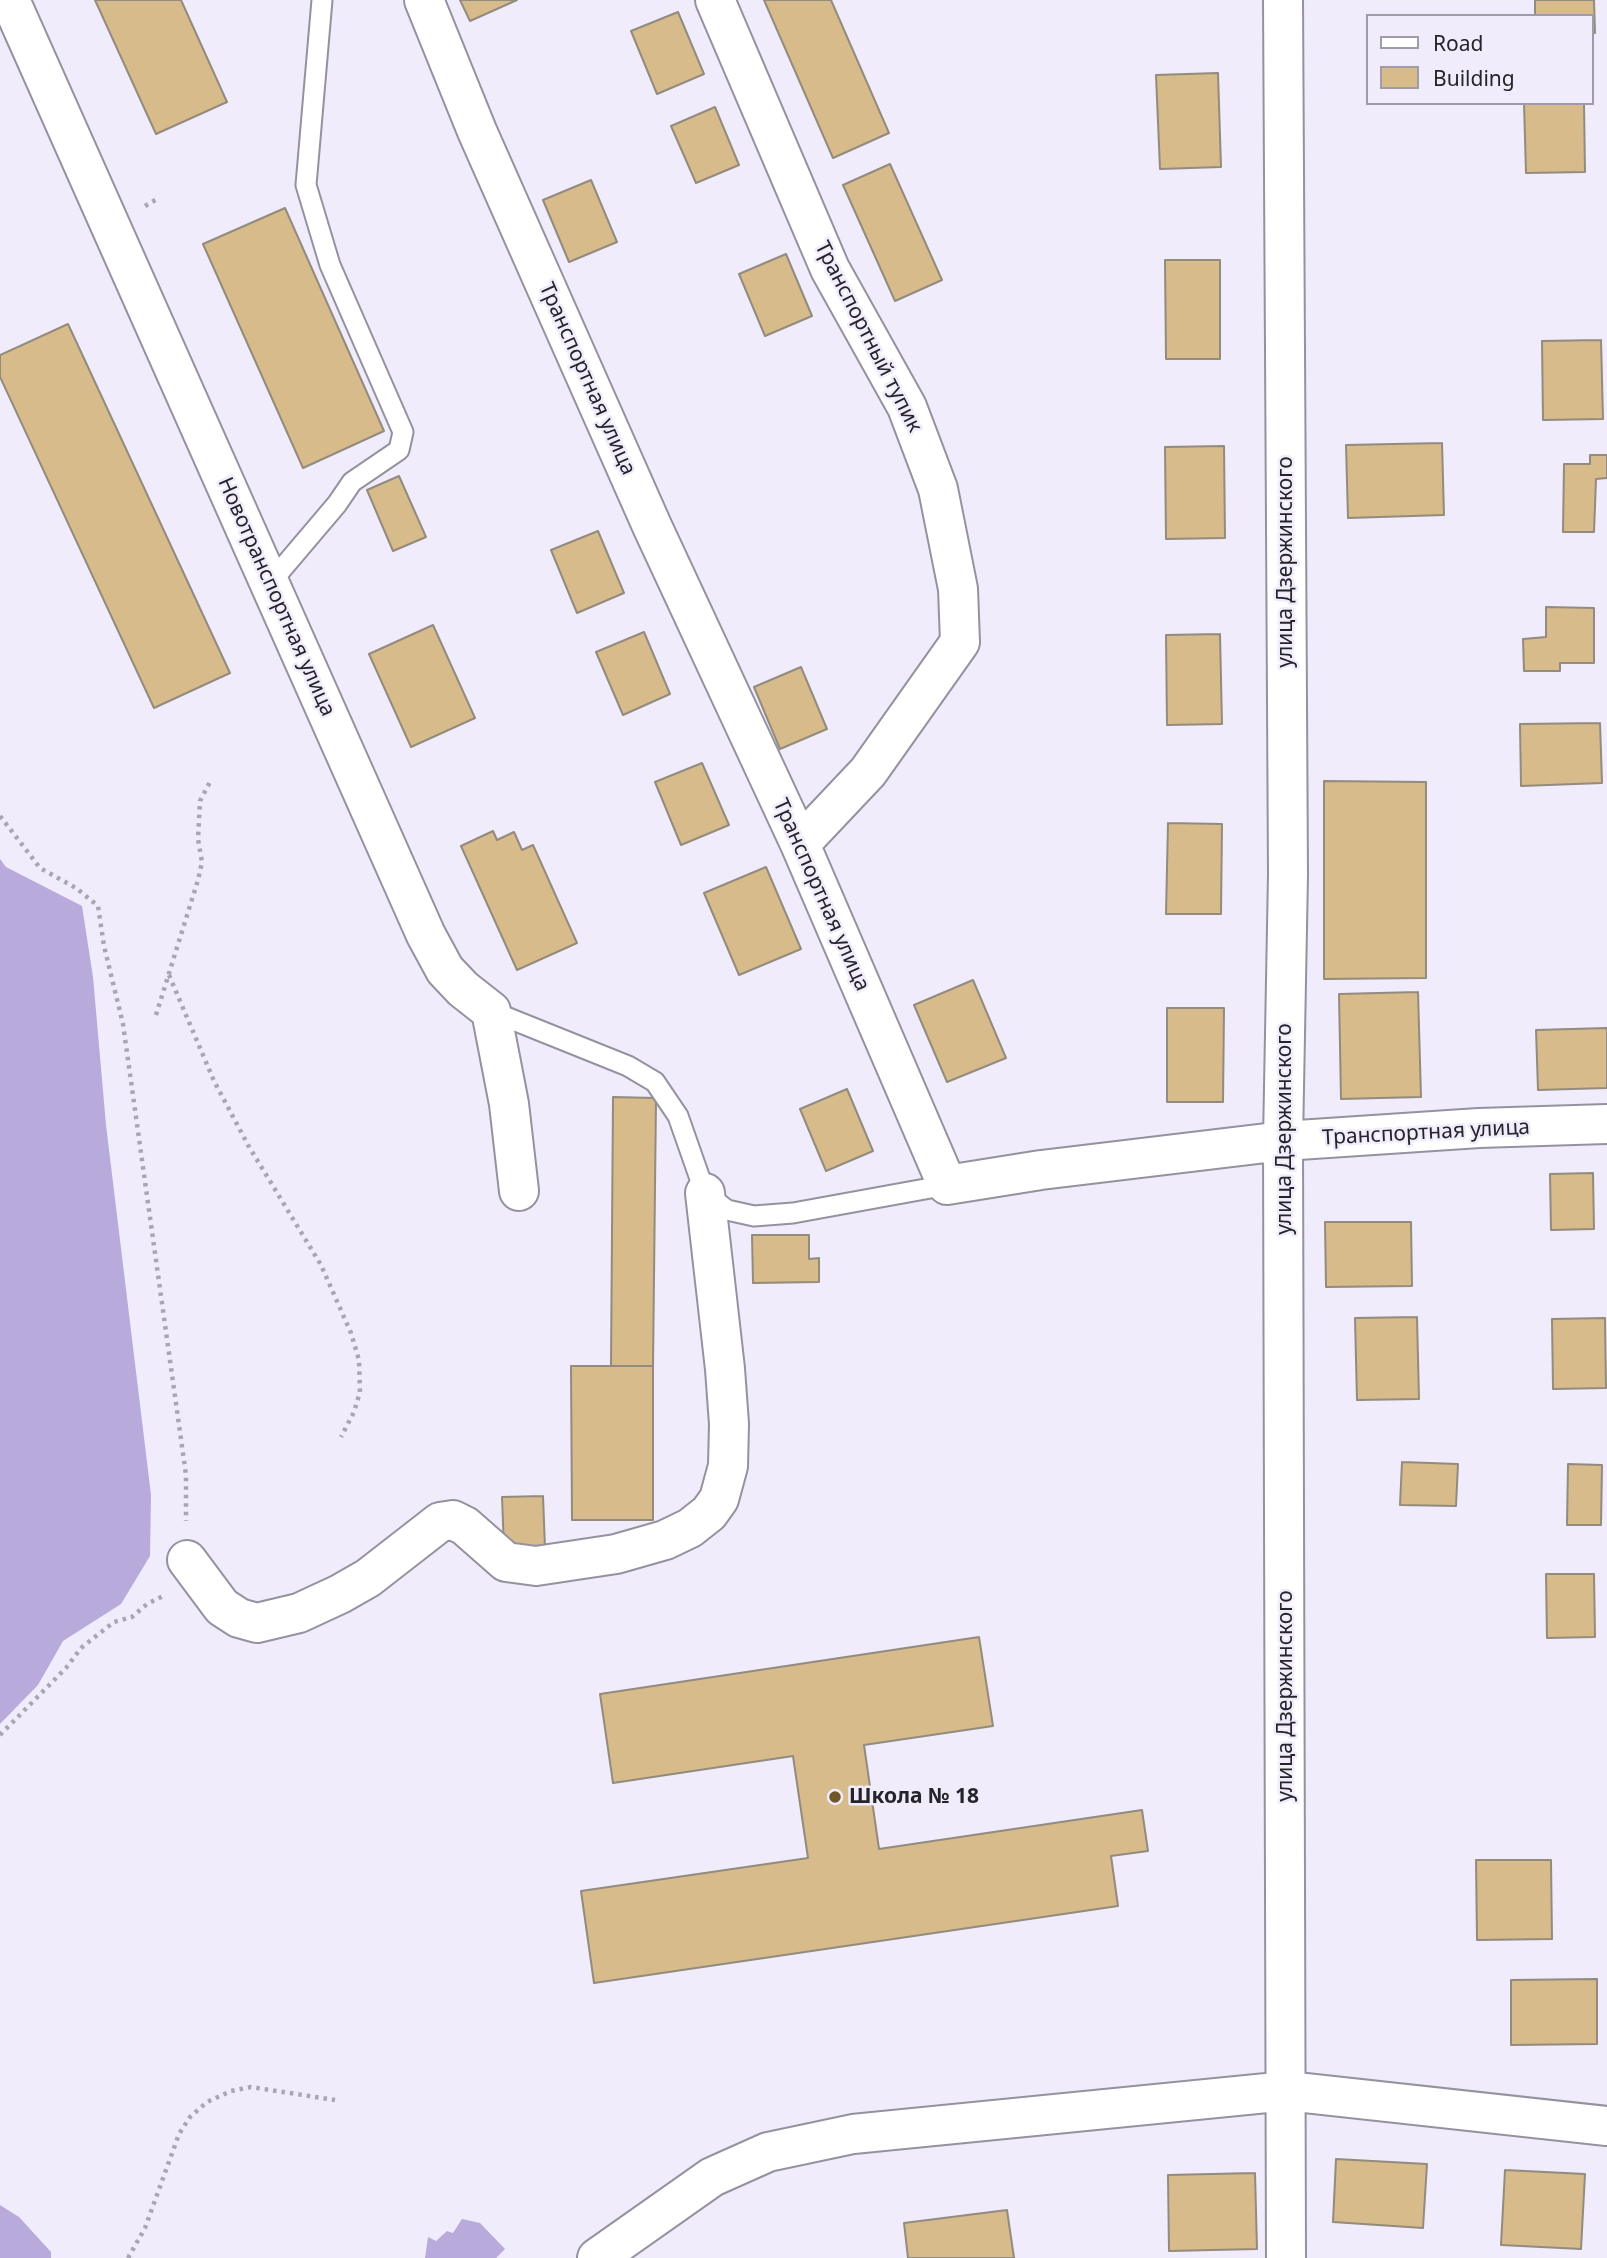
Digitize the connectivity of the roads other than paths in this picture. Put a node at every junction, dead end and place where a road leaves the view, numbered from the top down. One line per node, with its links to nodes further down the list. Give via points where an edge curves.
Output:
1 (10, 0): 6 (street, Новотранспортная улица)
2 (322, 0): 6 (lane, via 306,185 330,265 403,432 399,450 352,482)
3 (424, 0): 7 (street, Транспортная улица, via 652,526)
4 (715, 0): 7 (street, Транспортный тупик, via 830,268 907,407 938,489 958,589 960,642 868,772)
5 (1283, 0): 10 (street, улица Дзержинского, via 1288,860)
6 (270, 583): 8 (street, Новотранспортная улица, via 426,935 445,970)
7 (800, 844): 11 (street, Транспортная улица)
8 (491, 1011): 12 (street); 13 (lane, via 628,1066 655,1082 678,1116)
9 (1607, 1125): 10 (street, Транспортная улица)
10 (1283, 1141): 11 (street, Транспортная улица); 15 (street, улица Дзержинского)
11 (947, 1185): 13 (lane, via 754,1216 718,1206)
12 (519, 1191)
13 (705, 1193): 14 (street, via 728,1408 728,1466 719,1499 690,1528 616,1554 536,1566 506,1562 465,1526 453,1520 440,1522 340,1594 299,1613 257,1623 222,1607)
14 (187, 1560)
15 (1287, 2091): 16 (street); 17 (street, via 807,2141 768,2152 712,2177); 18 (street, улица Дзержинского)
16 (1607, 2126)
17 (597, 2258)
18 (1286, 2258)

